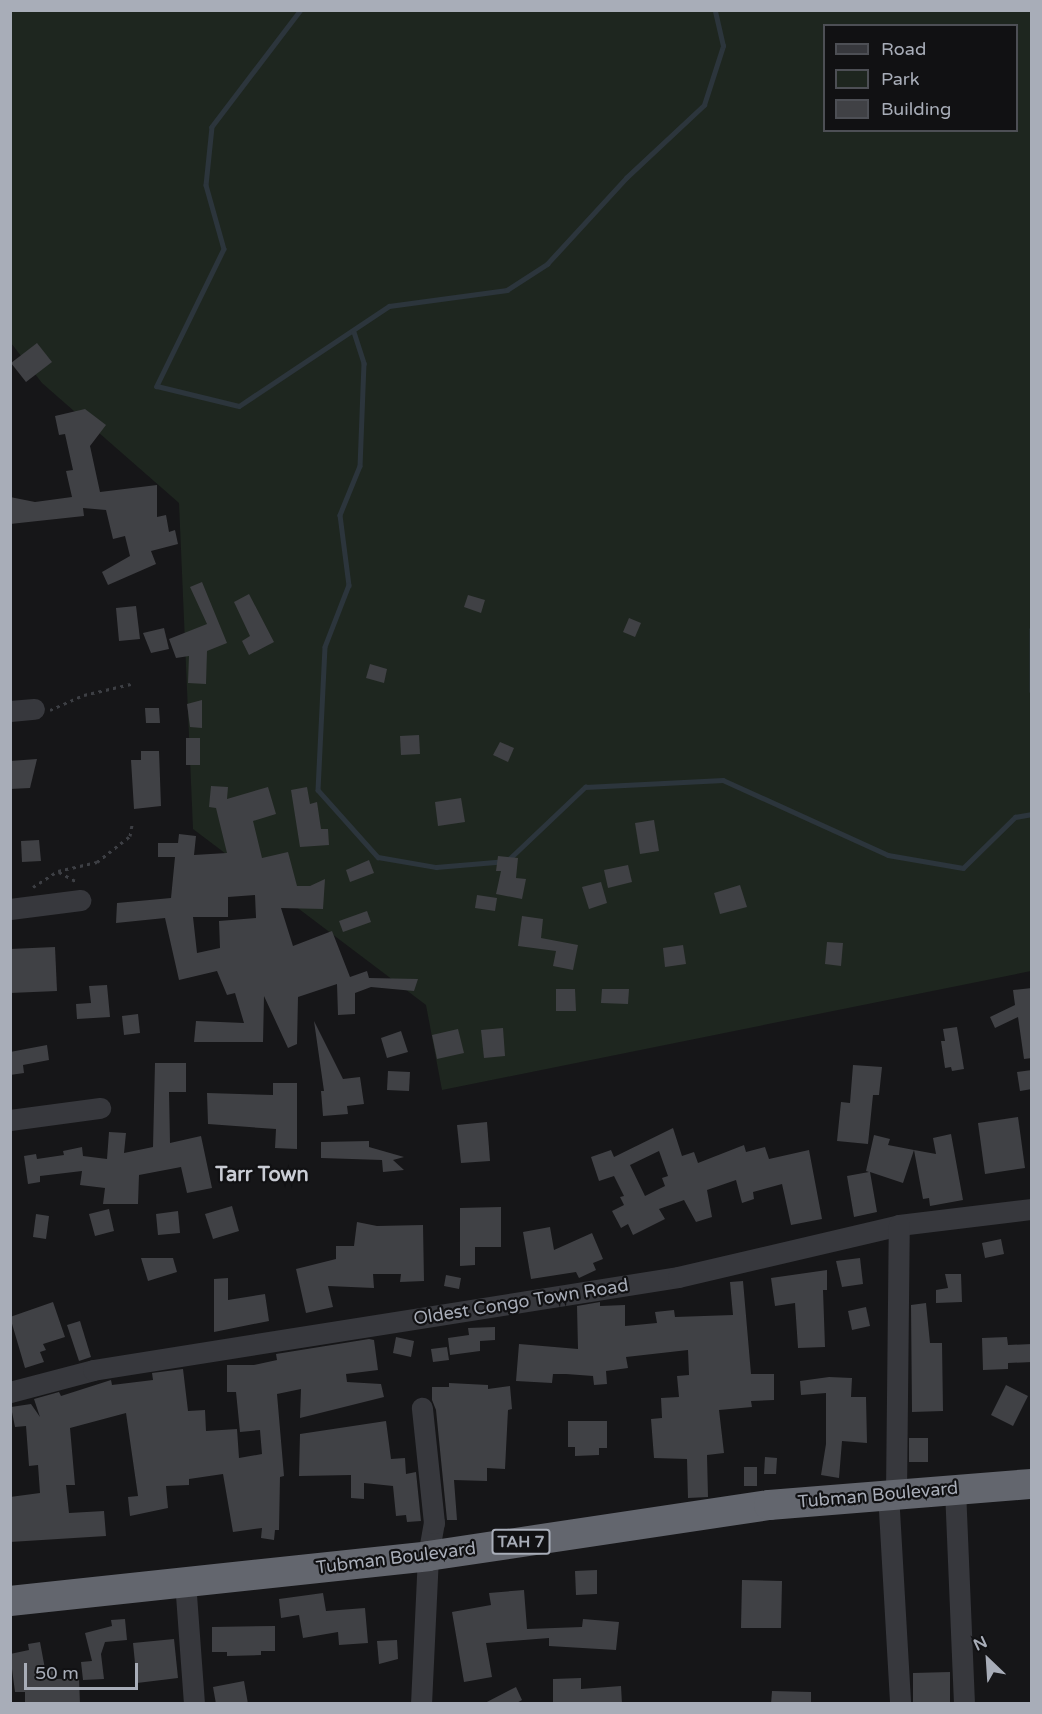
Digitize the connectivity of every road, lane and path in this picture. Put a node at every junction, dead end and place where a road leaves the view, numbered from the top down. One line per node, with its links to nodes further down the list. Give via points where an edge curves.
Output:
1 (131, 684): 3 (path)
2 (10, 711): 3 (street)
3 (37, 712)
4 (132, 825): 5 (path, via 130,836 98,862)
5 (58, 872): 6 (path); 7 (path, via 29,890)
6 (83, 892): 7 (street)
7 (14, 908)
8 (100, 1108): 9 (street)
9 (10, 1120)
10 (1032, 1209): 11 (street, Oldest Congo Town Road)
11 (899, 1226): 12 (street, Oldest Congo Town Road, via 678,1277 93,1370); 16 (street)
12 (10, 1392)
13 (422, 1408): 17 (street, via 434,1523)
14 (1032, 1484): 15 (highway, Tubman Boulevard / TAH 7)
15 (955, 1489): 16 (highway, Tubman Boulevard / TAH 7); 23 (street)
16 (892, 1493): 17 (highway, Tubman Boulevard / TAH 7, via 770,1505); 22 (street)
17 (428, 1557): 18 (highway, Tubman Boulevard / TAH 7); 21 (street)
18 (185, 1581): 19 (highway, Tubman Boulevard / TAH 7); 20 (street)
19 (10, 1601)
20 (194, 1704)
21 (420, 1704)
22 (900, 1704)
23 (964, 1704)

